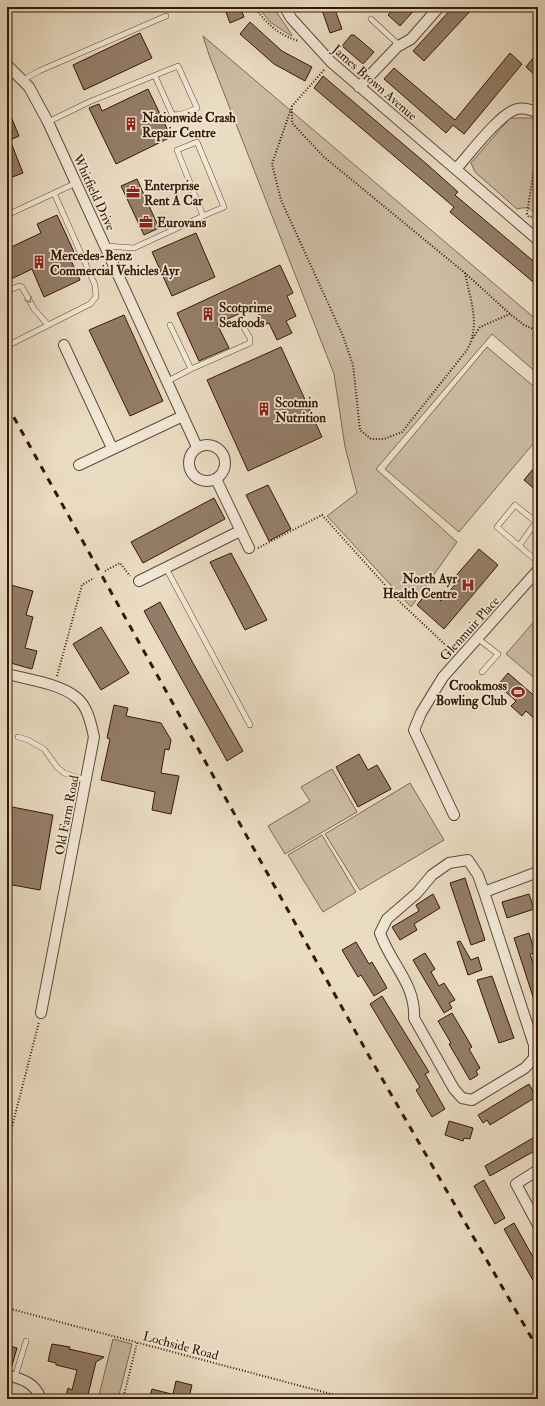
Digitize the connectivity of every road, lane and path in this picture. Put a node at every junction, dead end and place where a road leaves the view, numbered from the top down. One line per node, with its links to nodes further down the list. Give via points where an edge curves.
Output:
1 (255, 7): 6 (path, via 269,24 289,39)
2 (285, 7): 6 (street, James Brown Avenue)
3 (439, 7): 7 (street, via 411,39)
4 (166, 16): 11 (lane)
5 (371, 19): 7 (lane)
6 (314, 45): 8 (street, James Brown Avenue)
7 (399, 45): 12 (street)
8 (330, 62): 12 (street, James Brown Avenue); 13 (path)
9 (7, 65): 11 (street, Whitfield Drive)
10 (154, 76): 10 (lane, via 178,66 196,108 172,114); 15 (lane, via 89,102)
11 (23, 80): 15 (street, Whitfield Drive)
12 (359, 87): 17 (street, James Brown Avenue)
13 (292, 106): 25 (path, via 292,123 324,157); 32 (path, via 272,164 281,200 343,336 353,365 360,430 371,438 384,439 402,432)
14 (538, 113): 17 (street, via 517,109 505,115)
15 (48, 122): 18 (street, Whitfield Drive)
16 (538, 142): 21 (path, via 527,214 530,217)
17 (456, 169): 23 (street, James Brown Avenue)
18 (76, 182): 19 (lane); 24 (street, Whitfield Drive)
19 (54, 193): 20 (lane); 28 (lane, via 97,294 90,304)
20 (7, 215)
21 (538, 215)
22 (204, 216): 22 (lane, via 224,207 197,142 177,150); 24 (lane, via 134,248)
23 (538, 240)
24 (106, 246): 36 (street, Whitfield Drive)
25 (465, 273): 27 (path); 32 (path, via 475,315)
26 (7, 291): 28 (lane, one-way to 28, via 22,287)
27 (510, 314): 31 (path, via 524,325); 32 (path, via 480,327)
28 (48, 325): 34 (lane)
29 (170, 325): 35 (lane)
30 (244, 328): 35 (lane, via 250,343)
31 (538, 331)
32 (473, 339)
33 (64, 344): 39 (street)
34 (7, 346)
35 (191, 369): 36 (lane)
36 (166, 382): 37 (street, Whitfield Drive)
37 (183, 416): 38 (street, Whitfield Drive); 39 (street)
38 (197, 447): 41 (street, via 210,445 223,455 224,468); 41 (street, via 188,462 190,472 200,480 209,482)
39 (112, 448): 40 (street)
40 (79, 465)
41 (216, 479): 42 (street)
42 (240, 531): 44 (street); 46 (street)
43 (519, 546): 43 (lane, via 497,527 515,505 536,522); 45 (lane)
44 (249, 548): 52 (path, via 259,548 322,515 402,604)
45 (538, 562)
46 (166, 568): 50 (street); 56 (lane)
47 (538, 570): 51 (street, Glenmuir Place)
48 (105, 571): 50 (path, via 120,562 132,579)
49 (94, 578): 55 (path, via 82,585)
50 (139, 581)
51 (477, 638): 52 (street, Glenmuir Place); 53 (lane, via 498,654)
52 (460, 658): 59 (street, Glenmuir Place, via 443,677 421,713 414,730)
53 (482, 672)
54 (7, 674): 55 (street, Old Farm Road)
55 (54, 687): 58 (street, Old Farm Road, via 78,698 89,716 94,737)
56 (250, 725)
57 (18, 737): 58 (lane, via 44,748 64,773)
58 (86, 780): 62 (street, Old Farm Road)
59 (454, 815)
60 (538, 872): 61 (street)
61 (484, 892): 61 (street, via 534,1045 534,1058 520,1072 472,1100 462,1098 454,1089 414,1018 412,993 380,932 387,919 417,893 432,875 449,863 468,860 478,875)
62 (41, 1013): 63 (path)
63 (7, 1146)
64 (538, 1170): 65 (street, via 516,1184)
65 (538, 1224)
66 (7, 1308): 68 (path, Lochside Road)
67 (26, 1341): 69 (lane)
68 (137, 1343): 71 (path); 72 (path, Lochside Road)
69 (11, 1376): 70 (street, via 27,1381 36,1388)
70 (41, 1399)
71 (123, 1399)
72 (350, 1399)

